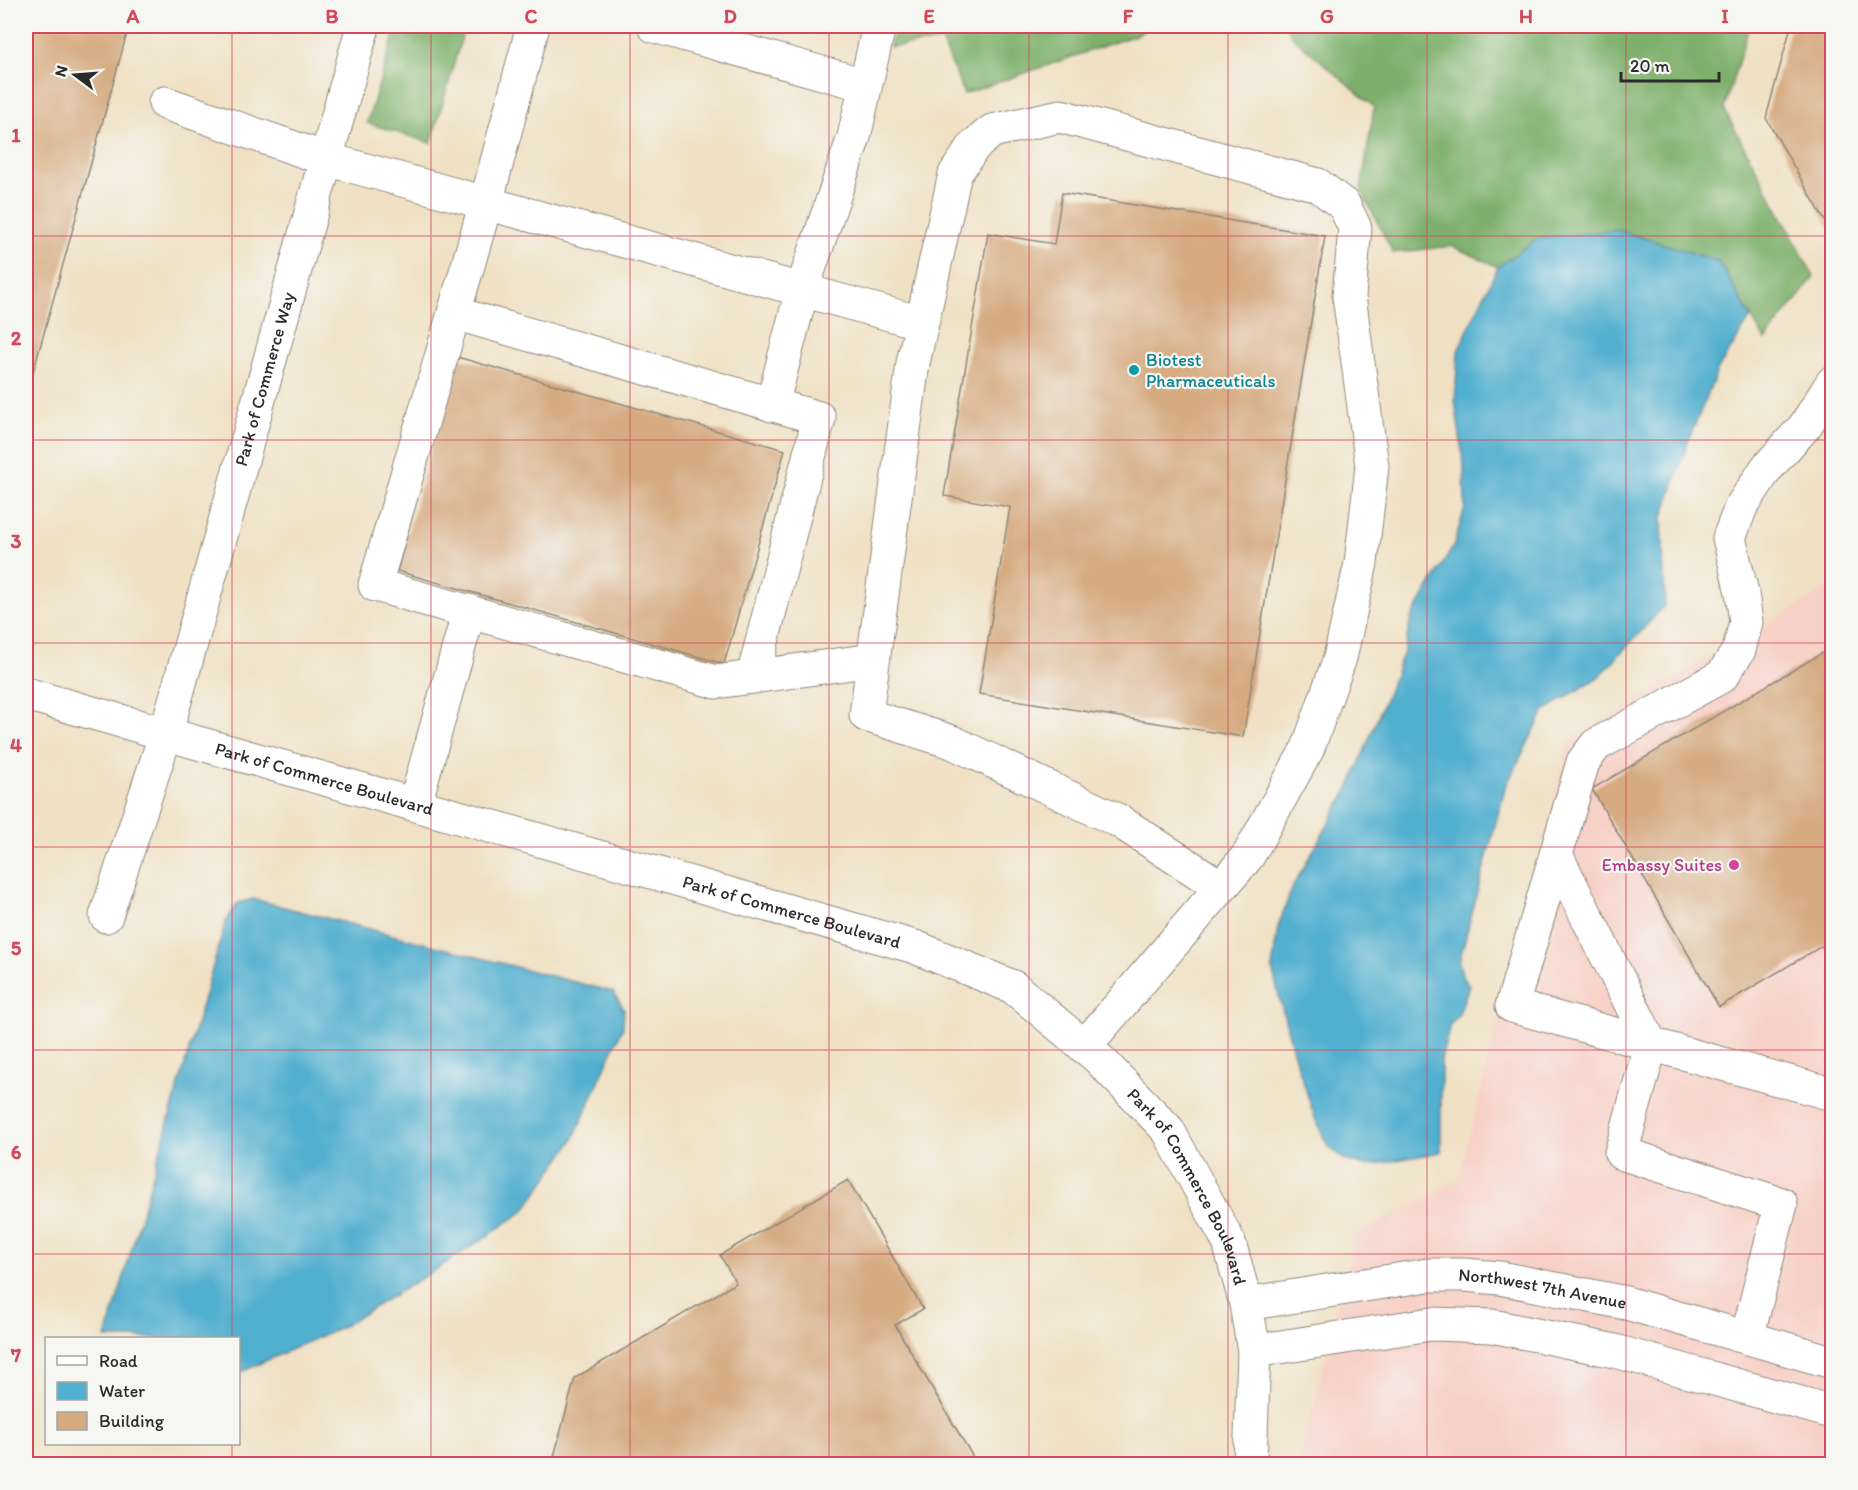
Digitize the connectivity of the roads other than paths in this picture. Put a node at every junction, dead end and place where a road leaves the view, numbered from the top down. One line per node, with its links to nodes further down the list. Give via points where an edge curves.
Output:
1 (363, 26): 7 (street, Park of Commerce Way)
2 (533, 26): 8 (street)
3 (654, 26): 5 (street)
4 (879, 26): 5 (street)
5 (865, 85): 9 (street, via 854,138)
6 (165, 103): 7 (street)
7 (326, 159): 8 (street); 18 (street, Park of Commerce Way)
8 (486, 203): 9 (street); 10 (street)
9 (802, 290): 11 (street); 13 (street)
10 (454, 313): 13 (street); 14 (street, via 375,585)
11 (922, 323): 15 (street, via 913,363); 21 (street, via 955,174 974,146 992,131 1060,117 1318,185 1344,205 1355,228 1350,296 1372,466 1361,563 1340,658 1308,748 1248,856)
12 (1833, 383): 20 (street, via 1804,426 1766,469 1741,507 1729,538 1746,622 1739,650 1722,676 1596,745 1583,762)
13 (772, 405): 16 (street, via 819,418)
14 (469, 611): 16 (street, via 716,682); 19 (street)
15 (873, 660): 16 (street); 21 (street, via 866,715 952,742 1119,821)
16 (753, 677)
17 (26, 694): 18 (street, Park of Commerce Boulevard)
18 (166, 733): 19 (street, Park of Commerce Boulevard); 22 (street, Park of Commerce Way)
19 (415, 804): 24 (street, Park of Commerce Boulevard, via 915,947 1013,987)
20 (1556, 855): 23 (street); 23 (street, via 1512,1006)
21 (1221, 888): 24 (street)
22 (106, 916)
23 (1651, 1044): 25 (street); 27 (street, via 1621,1153 1781,1204)
24 (1084, 1047): 26 (street, Park of Commerce Boulevard, via 1168,1130 1229,1242)
25 (1833, 1094)
26 (1246, 1304): 27 (street, Northwest 7th Avenue, via 1428,1275 1464,1275 1500,1278 1626,1303); 28 (street, Park of Commerce Boulevard)
27 (1747, 1338): 29 (street, Northwest 7th Avenue)
28 (1254, 1352): 30 (street, via 1431,1324 1492,1326 1615,1351); 31 (street, Park of Commerce Boulevard)
29 (1833, 1362)
30 (1833, 1412)
31 (1250, 1464)

